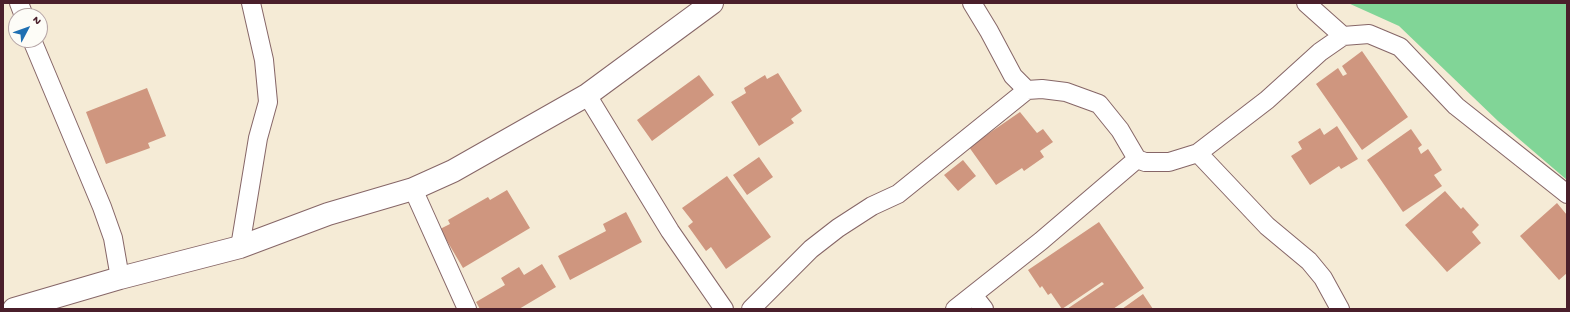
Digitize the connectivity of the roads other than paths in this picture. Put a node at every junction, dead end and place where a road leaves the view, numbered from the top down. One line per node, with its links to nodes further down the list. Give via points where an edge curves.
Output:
1 (251, 3): 14 (street, via 264,60 268,102 258,138)
2 (712, 3): 5 (street)
3 (972, 3): 8 (street, via 1013,76)
4 (1306, 3): 6 (street)
5 (691, 10): 9 (street)
6 (1343, 36): 10 (street, via 1320,52 1267,100); 13 (street, via 1369,34 1400,47 1456,106)
7 (35, 48): 15 (street, via 102,207 113,238)
8 (1027, 90): 11 (street, via 1066,92 1099,104 1120,130); 20 (street, via 898,194 872,206 811,249)
9 (587, 95): 12 (street, via 453,171); 19 (street, via 670,231)
10 (1198, 153): 11 (street, via 1169,162 1145,162); 23 (street, via 1267,226 1309,261 1323,278)
11 (1137, 159): 16 (street)
12 (413, 190): 14 (street, via 328,214); 18 (street)
13 (1567, 194)
14 (240, 247): 15 (street)
15 (120, 278): 17 (street)
16 (973, 295): 21 (street); 22 (street)
17 (14, 309)
18 (467, 309)
19 (724, 309)
20 (751, 309)
21 (955, 309)
22 (984, 309)
23 (1340, 309)

